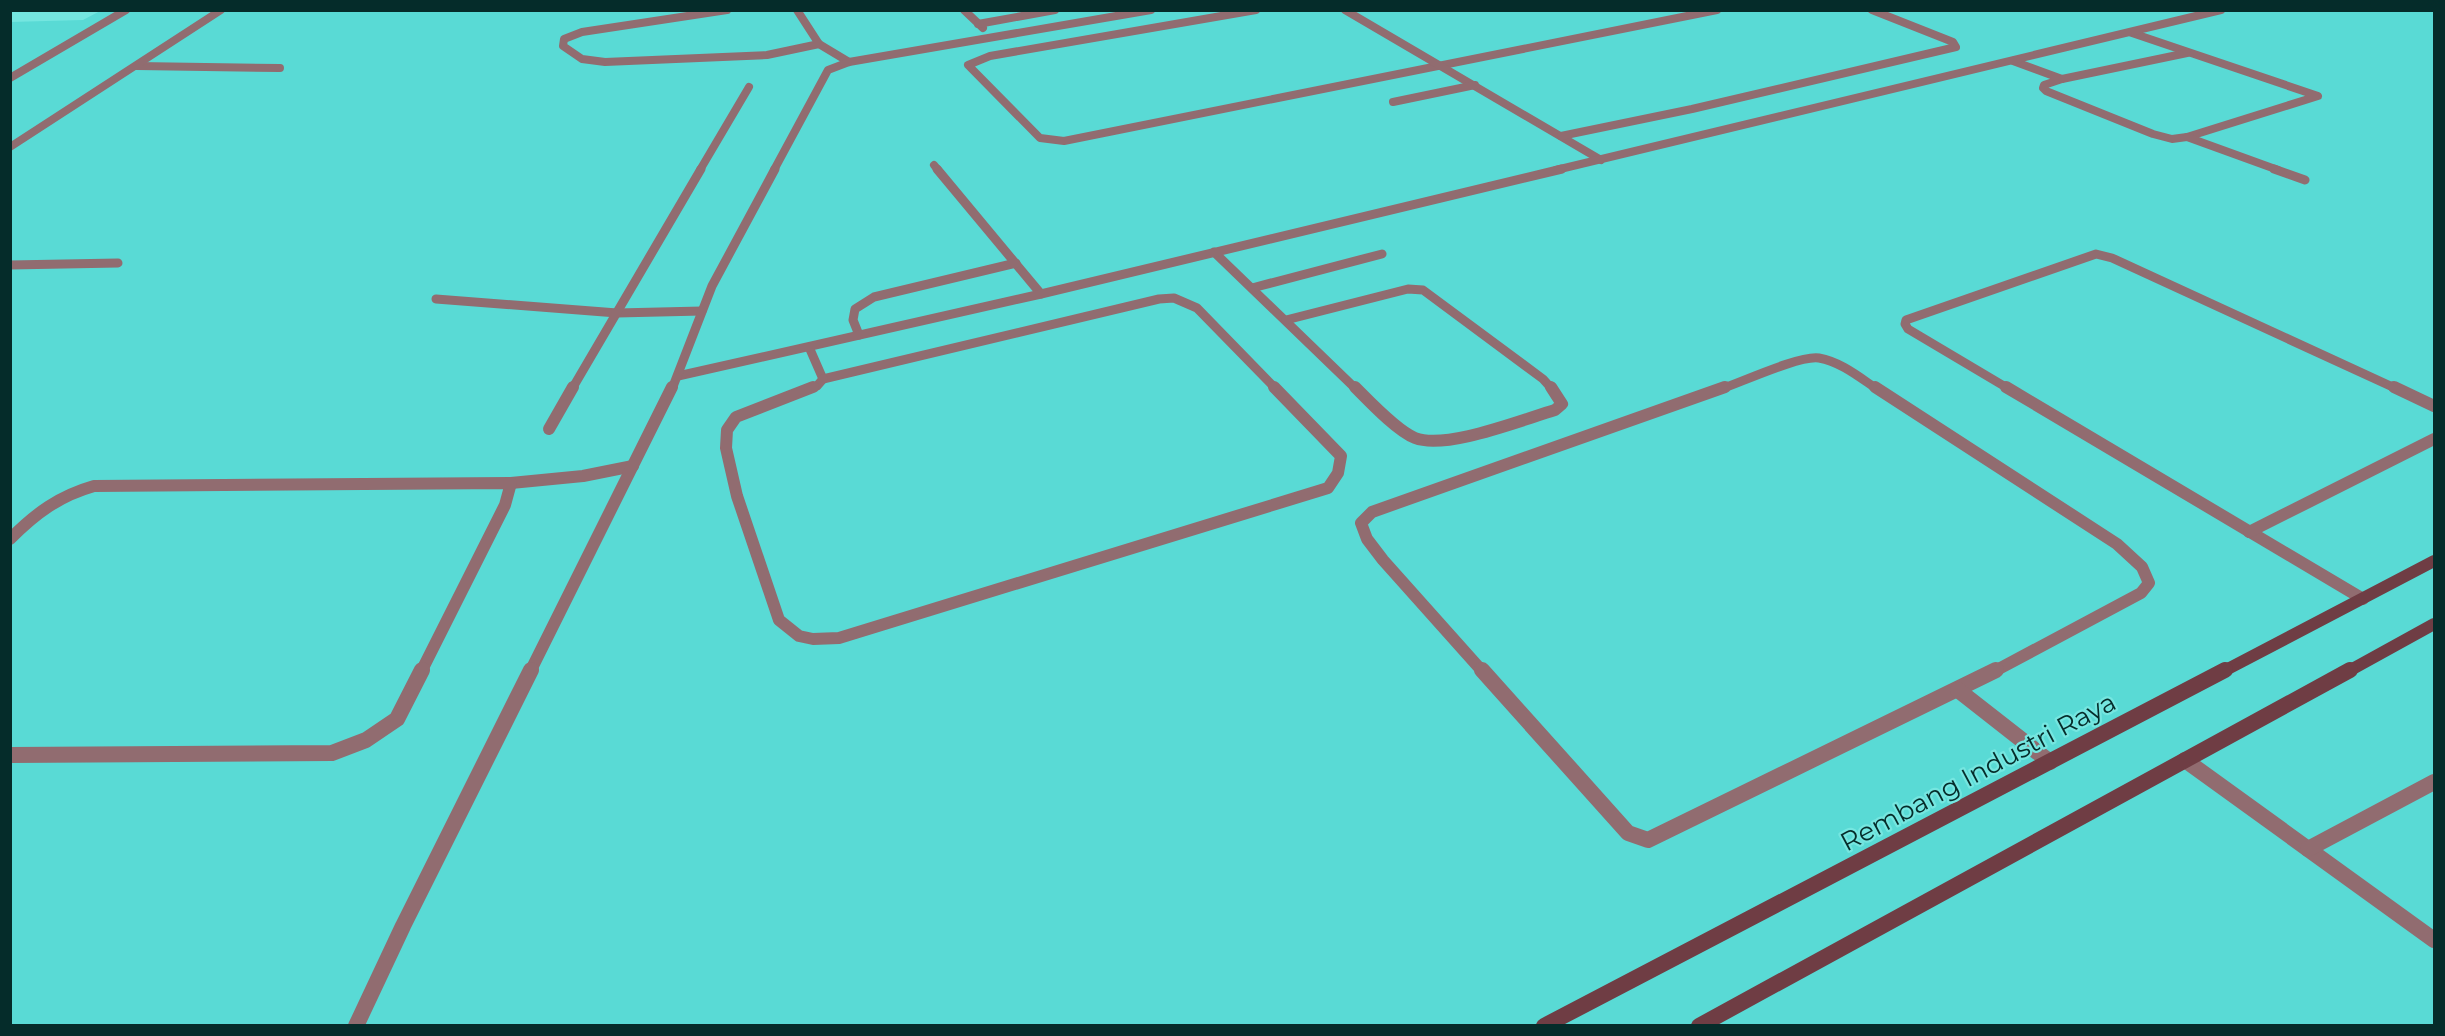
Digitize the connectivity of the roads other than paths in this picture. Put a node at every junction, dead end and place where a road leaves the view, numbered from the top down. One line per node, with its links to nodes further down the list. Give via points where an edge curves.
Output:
1 (126, 10): 25 (lane)
2 (221, 10): 23 (lane)
3 (726, 10): 18 (lane, via 582,32 564,39 563,46 573,57 605,62 767,55)
4 (797, 10): 18 (lane)
5 (964, 10): 15 (lane)
6 (1055, 10): 15 (lane)
7 (1151, 10): 17 (lane)
8 (1256, 10): 22 (lane, via 990,56 968,65 1034,133 1051,141)
9 (1345, 10): 22 (lane)
10 (1717, 10): 22 (lane)
11 (1872, 10): 30 (lane, via 1953,42 1956,47)
12 (2199, 10): 14 (lane)
13 (2221, 10): 14 (lane)
14 (2209, 14): 16 (lane)
15 (978, 24): 17 (lane)
16 (2131, 32): 19 (lane); 20 (lane)
17 (992, 37): 21 (lane)
18 (819, 44): 21 (lane)
19 (2190, 53): 26 (lane); 31 (lane, via 2318,96)
20 (2013, 61): 26 (lane); 33 (lane)
21 (849, 62): 44 (lane, via 828,70)
22 (1439, 64): 27 (lane)
23 (136, 66): 24 (lane); 32 (lane)
24 (280, 68)
25 (10, 78)
26 (2062, 79): 31 (lane, via 2043,87 2153,134 2172,139)
27 (1475, 85): 29 (lane); 30 (lane)
28 (749, 87): 45 (lane)
29 (1393, 102)
30 (1561, 136): 33 (lane)
31 (2187, 137): 35 (lane)
32 (10, 147)
33 (1601, 160): 36 (lane)
34 (934, 165): 39 (lane)
35 (2305, 180)
36 (1214, 252): 41 (lane); 42 (lane)
37 (1382, 254): 41 (lane)
38 (118, 263): 40 (lane)
39 (1016, 263): 42 (lane); 47 (lane, via 874,297 855,309 853,320)
40 (10, 265)
41 (1252, 288): 46 (lane)
42 (1041, 294): 47 (lane)
43 (436, 299): 45 (lane)
44 (702, 311): 45 (lane); 49 (lane)
45 (617, 313): 52 (lane)
46 (1286, 320): 46 (lane, via 1377,409 1413,437 1430,442 1451,440 1555,410 1562,404 1543,379 1423,290 1408,289)
47 (859, 335): 48 (lane)
48 (809, 347): 49 (lane); 50 (lane)
49 (678, 376): 54 (lane)
50 (823, 379): 50 (lane, via 817,386 736,417 725,434 729,471 779,620 788,632 800,638 839,638 1328,488 1338,473 1341,456 1197,308 1174,298)
51 (2434, 406): 56 (lane, via 2096,254 1906,320 1908,330)
52 (549, 429)
53 (2434, 439): 56 (lane)
54 (633, 466): 55 (lane, via 583,476); 68 (lane)
55 (511, 483): 57 (lane, via 94,486 56,498); 62 (lane, via 505,505 397,719 379,734 332,753)
56 (2249, 532): 59 (lane)
57 (10, 539)
58 (2434, 561): 59 (street, Rembang Industri Raya)
59 (2363, 599): 64 (street, Rembang Industri Raya)
60 (2434, 624): 63 (street)
61 (1958, 690): 61 (lane, via 2140,592 2148,583 2142,567 2117,544 1829,360 1803,360 1372,512 1361,523 1367,539 1383,560 1628,833 1648,840); 64 (lane)
62 (10, 755)
63 (2185, 760): 66 (lane); 70 (street)
64 (2050, 762): 69 (street, Rembang Industri Raya)
65 (2434, 782): 66 (lane)
66 (2308, 849): 67 (lane)
67 (2434, 940)
68 (356, 1026)
69 (1544, 1026)
70 (1698, 1026)

